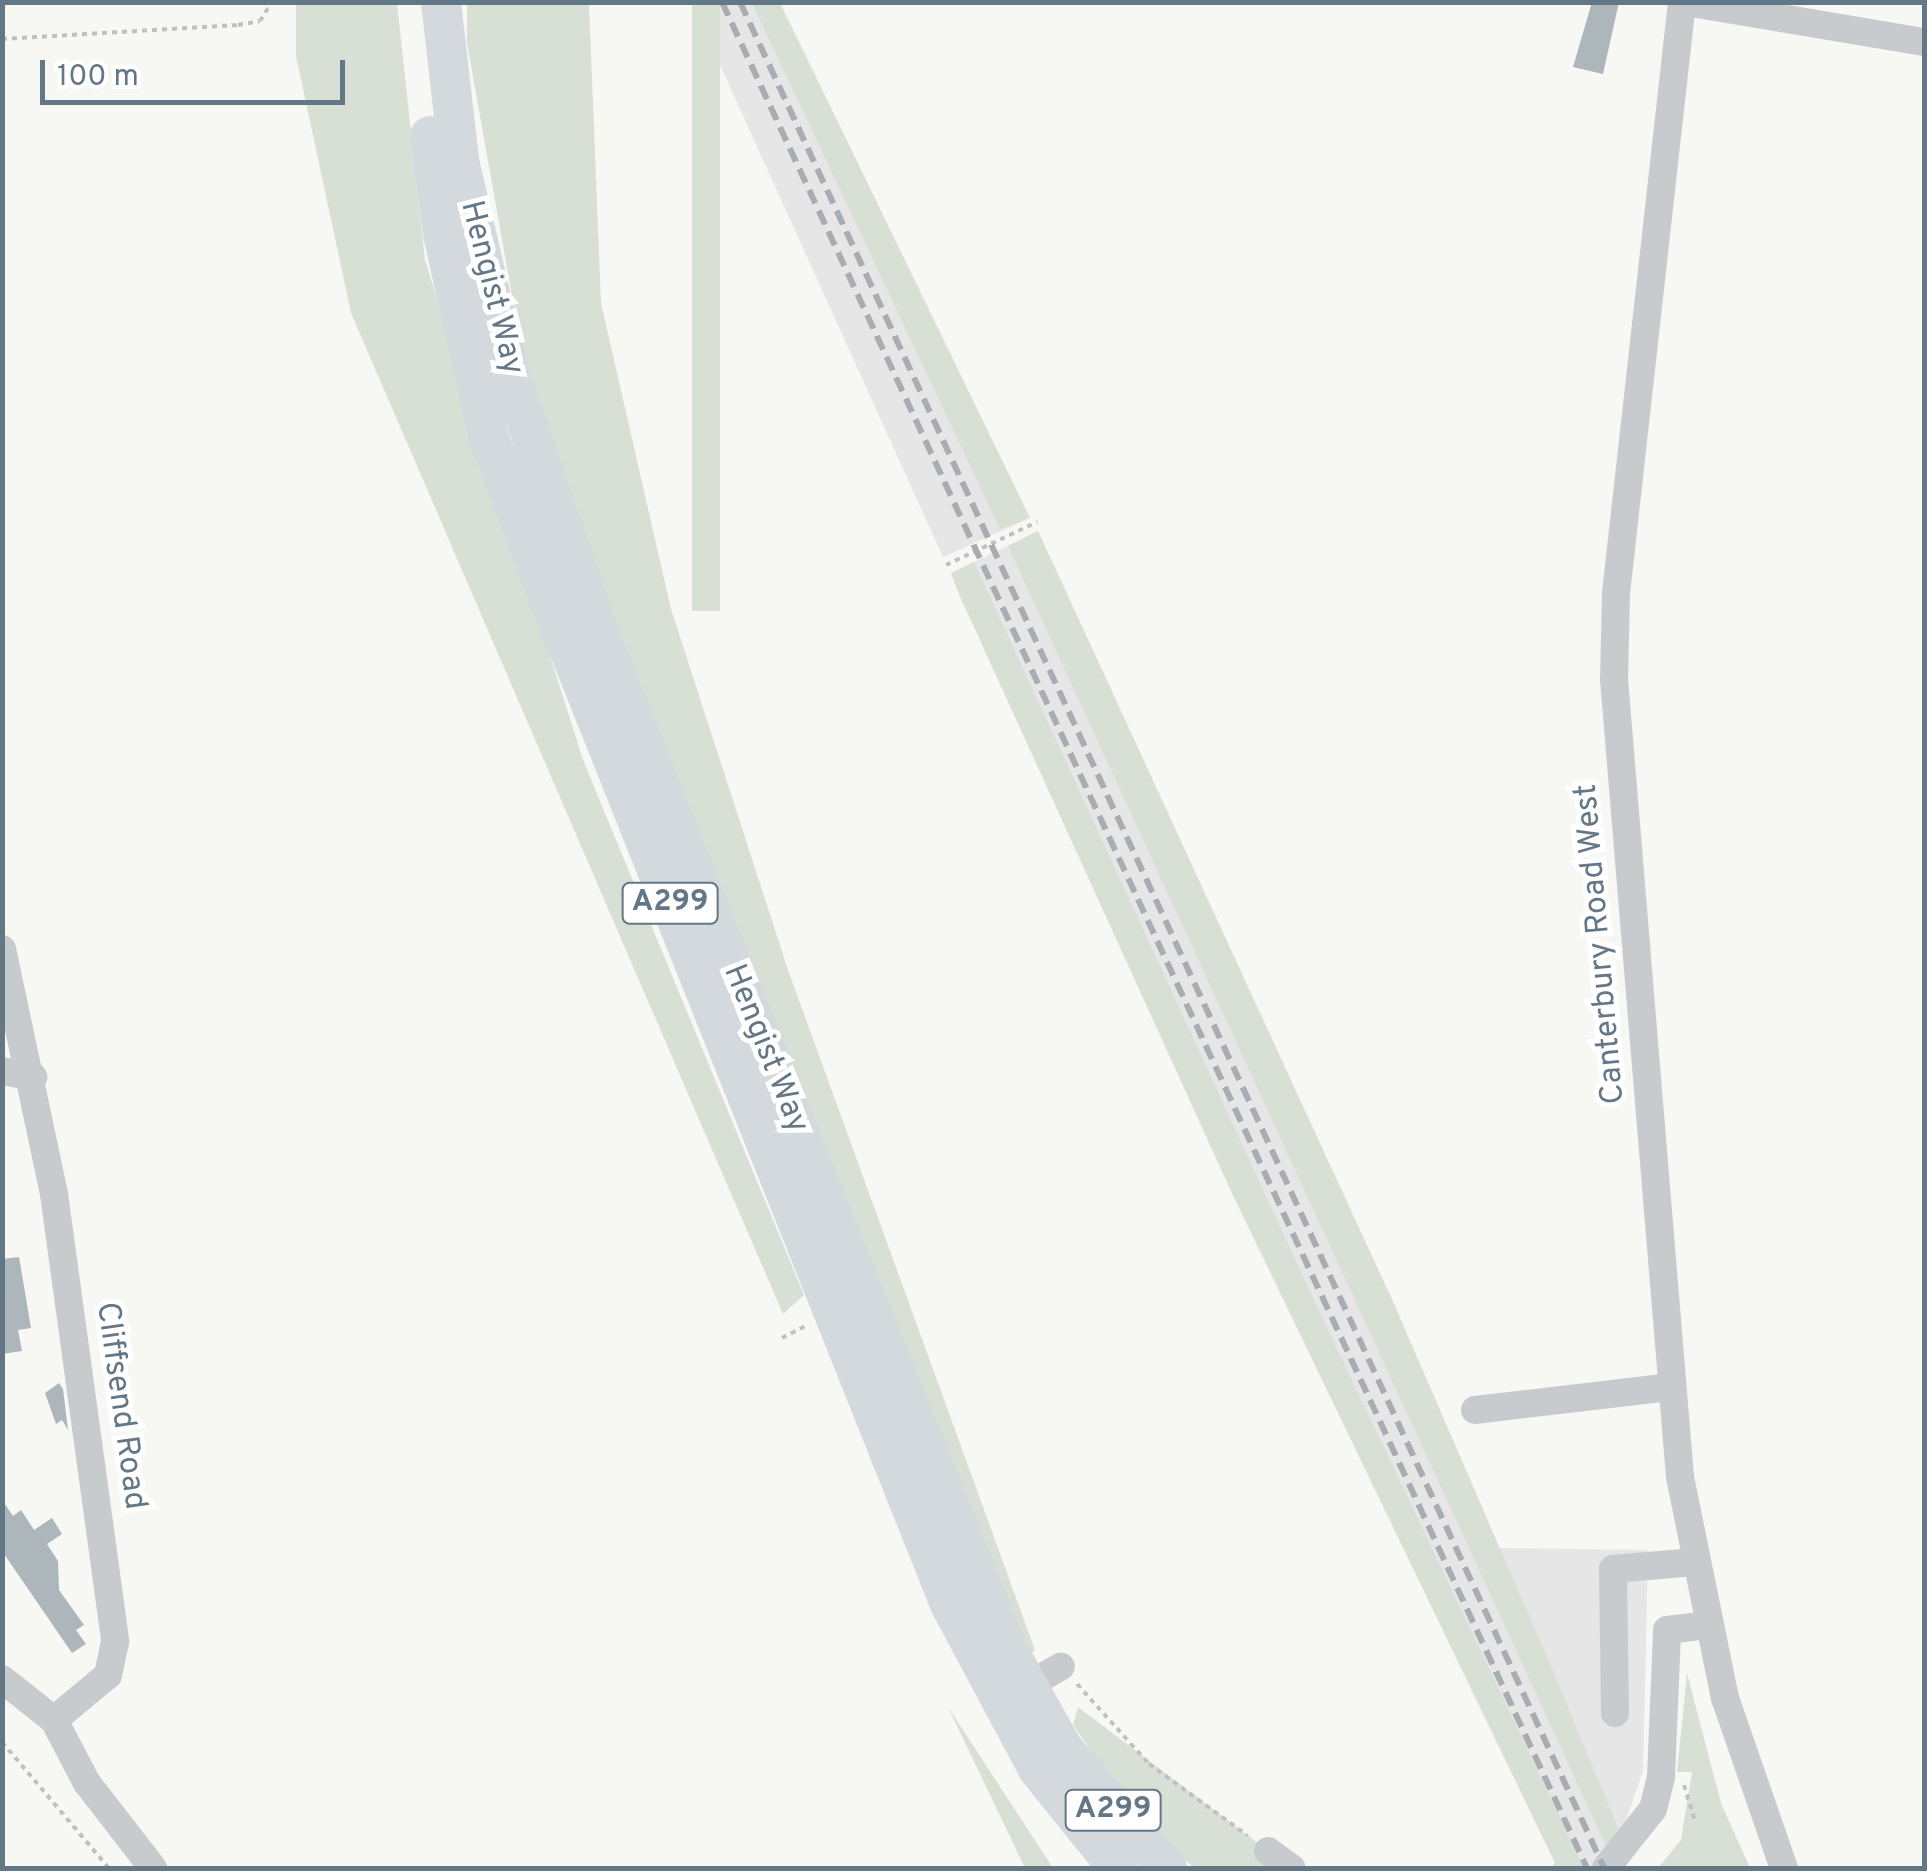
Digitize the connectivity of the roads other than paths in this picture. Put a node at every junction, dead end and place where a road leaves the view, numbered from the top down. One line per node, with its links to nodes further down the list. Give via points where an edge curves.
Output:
1 (418, 2): 19 (highway, Hengist Way / A299, via 447,252 488,435 551,604 950,1604 1038,1769)
2 (442, 2): 14 (highway, Hengist Way / A299, via 460,160 507,365 601,639)
3 (1683, 2): 4 (street); 8 (street, Canterbury Road West, via 1613,643)
4 (1924, 42)
5 (2, 949): 7 (street, Cliffsend Road)
6 (2, 1071): 7 (street)
7 (33, 1077): 16 (street, Cliffsend Road, via 115,1642 108,1675)
8 (1672, 1386): 9 (street); 10 (street, Canterbury Road West)
9 (1474, 1410)
10 (1695, 1562): 11 (street, Canterbury Road West); 15 (street, via 1614,1569)
11 (1707, 1625): 22 (street, via 1667,1630 1661,1776 1653,1809); 23 (street, Canterbury Road West)
12 (1062, 1666): 14 (street)
13 (2, 1679): 16 (street)
14 (1027, 1686): 20 (highway, Hengist Way / A299, via 1063,1749)
15 (1616, 1712)
16 (54, 1720): 18 (street, via 87,1783)
17 (1268, 1851): 21 (street)
18 (153, 1868)
19 (1118, 1868)
20 (1167, 1868)
21 (1291, 1868)
22 (1606, 1868)
23 (1784, 1868)

